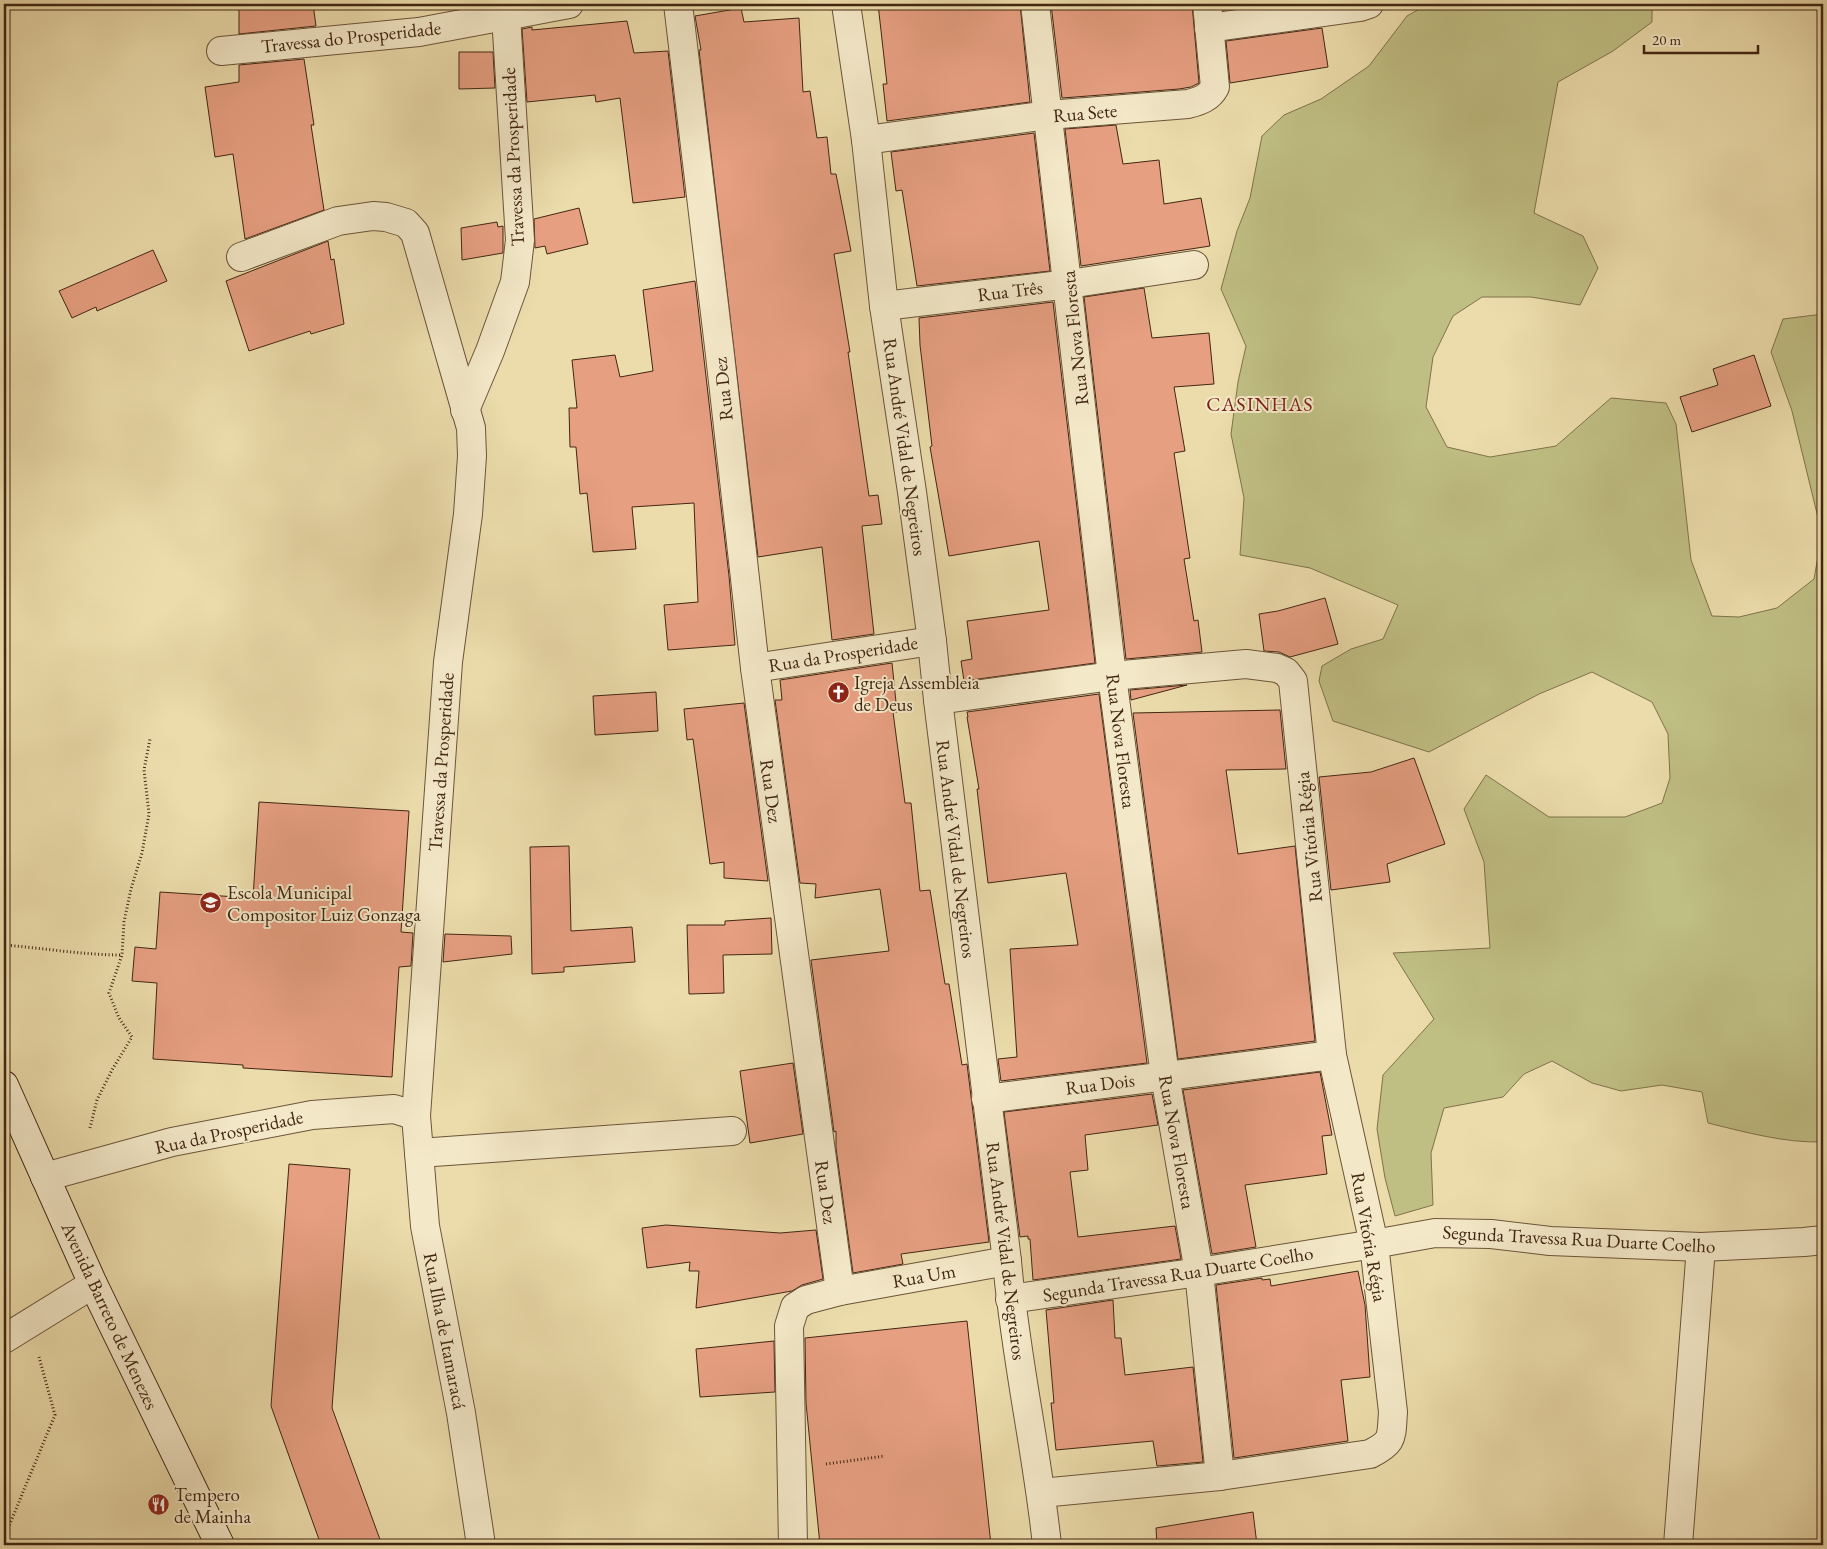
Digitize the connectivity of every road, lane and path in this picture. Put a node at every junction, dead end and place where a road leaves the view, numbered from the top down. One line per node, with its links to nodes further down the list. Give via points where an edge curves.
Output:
1 (568, 4): 6 (street, Travessa do Prosperidade)
2 (678, 4): 17 (street, Rua Dez)
3 (846, 4): 10 (street, Rua André Vidal de Negreiros)
4 (1035, 4): 9 (street, Rua Nova Floresta)
5 (1369, 4): 7 (street)
6 (506, 16): 8 (street, Travessa do Prosperidade, via 419,32); 15 (street, Travessa da Prosperidade, via 520,240 515,282)
7 (1208, 16): 9 (street, Rua Sete, via 1215,87 1210,95 1188,104)
8 (221, 51)
9 (1048, 116): 10 (street, Rua Sete); 13 (street, Rua Nova Floresta)
10 (866, 140): 14 (street, Rua André Vidal de Negreiros)
11 (241, 257): 15 (street, Travessa da Prosperidade, via 338,221 373,216 406,223 414,233)
12 (1194, 265): 13 (street, Rua Três)
13 (1069, 284): 14 (street, Rua Três); 18 (street, Rua Nova Floresta)
14 (884, 306): 16 (street, Rua André Vidal de Negreiros)
15 (465, 410): 27 (street, Travessa da Prosperidade, via 471,428 468,514 448,662)
16 (932, 641): 17 (street, Rua da Prosperidade); 19 (street, Rua André Vidal de Negreiros)
17 (754, 668): 39 (street, Rua Dez)
18 (1112, 676): 19 (street); 23 (street, Rua Vitória Régia, via 1259,664 1278,668 1293,681); 24 (street, Rua Nova Floresta)
19 (938, 700): 26 (street, Rua André Vidal de Negreiros)
20 (150, 739): 22 (path, via 144,770 149,814 142,853 130,889)
21 (4, 945): 22 (path)
22 (122, 955): 29 (path, via 109,993 119,1018 132,1037 97,1100)
23 (1332, 1055): 24 (street, Rua Dois); 34 (street, Rua Vitória Régia)
24 (1165, 1076): 26 (street, Rua Dois); 37 (street, Rua Nova Floresta)
25 (4, 1085): 28 (street, Avenida Barreto de Menezes)
26 (986, 1099): 36 (street, Rua André Vidal de Negreiros)
27 (416, 1116): 31 (street, Rua Ilha de Itamaracá); 32 (street, Rua da Prosperidade, via 394,1109 312,1115 172,1142)
28 (11, 1121): 32 (street, Avenida Barreto de Menezes)
29 (90, 1129)
30 (732, 1132): 31 (street)
31 (419, 1153): 49 (street, Rua Ilha de Itamaracá, via 425,1226)
32 (45, 1177): 38 (street, Avenida Barreto de Menezes)
33 (1823, 1240): 35 (street, Segunda Travessa Rua Duarte Coelho)
34 (1374, 1244): 35 (street, Segunda Travessa Rua Duarte Coelho, via 1435,1232 1550,1241); 37 (street, Segunda Travessa Rua Duarte Coelho); 45 (street, Rua Vitória Régia, via 1393,1412 1391,1436 1386,1446 1370,1454)
35 (1701, 1247): 52 (street)
36 (1007, 1261): 39 (street, Rua Um); 40 (street, Rua André Vidal de Negreiros)
37 (1199, 1272): 40 (street, Segunda Travessa Rua Duarte Coelho); 45 (street, Rua Nova Floresta)
38 (93, 1284): 41 (street); 48 (street, Avenida Barreto de Menezes)
39 (840, 1291): 44 (street, via 806,1300 795,1307 789,1326)
40 (1010, 1299): 46 (street, Rua André Vidal de Negreiros)
41 (30, 1323): 42 (street); 47 (path, via 55,1415)
42 (4, 1339)
43 (885, 1456): 44 (path)
44 (792, 1468): 50 (street)
45 (1220, 1476): 46 (street, Rua Vitória Régia)
46 (1041, 1493): 51 (street, Rua André Vidal de Negreiros)
47 (4, 1538)
48 (220, 1545)
49 (481, 1545)
50 (793, 1545)
51 (1047, 1545)
52 (1678, 1545)

